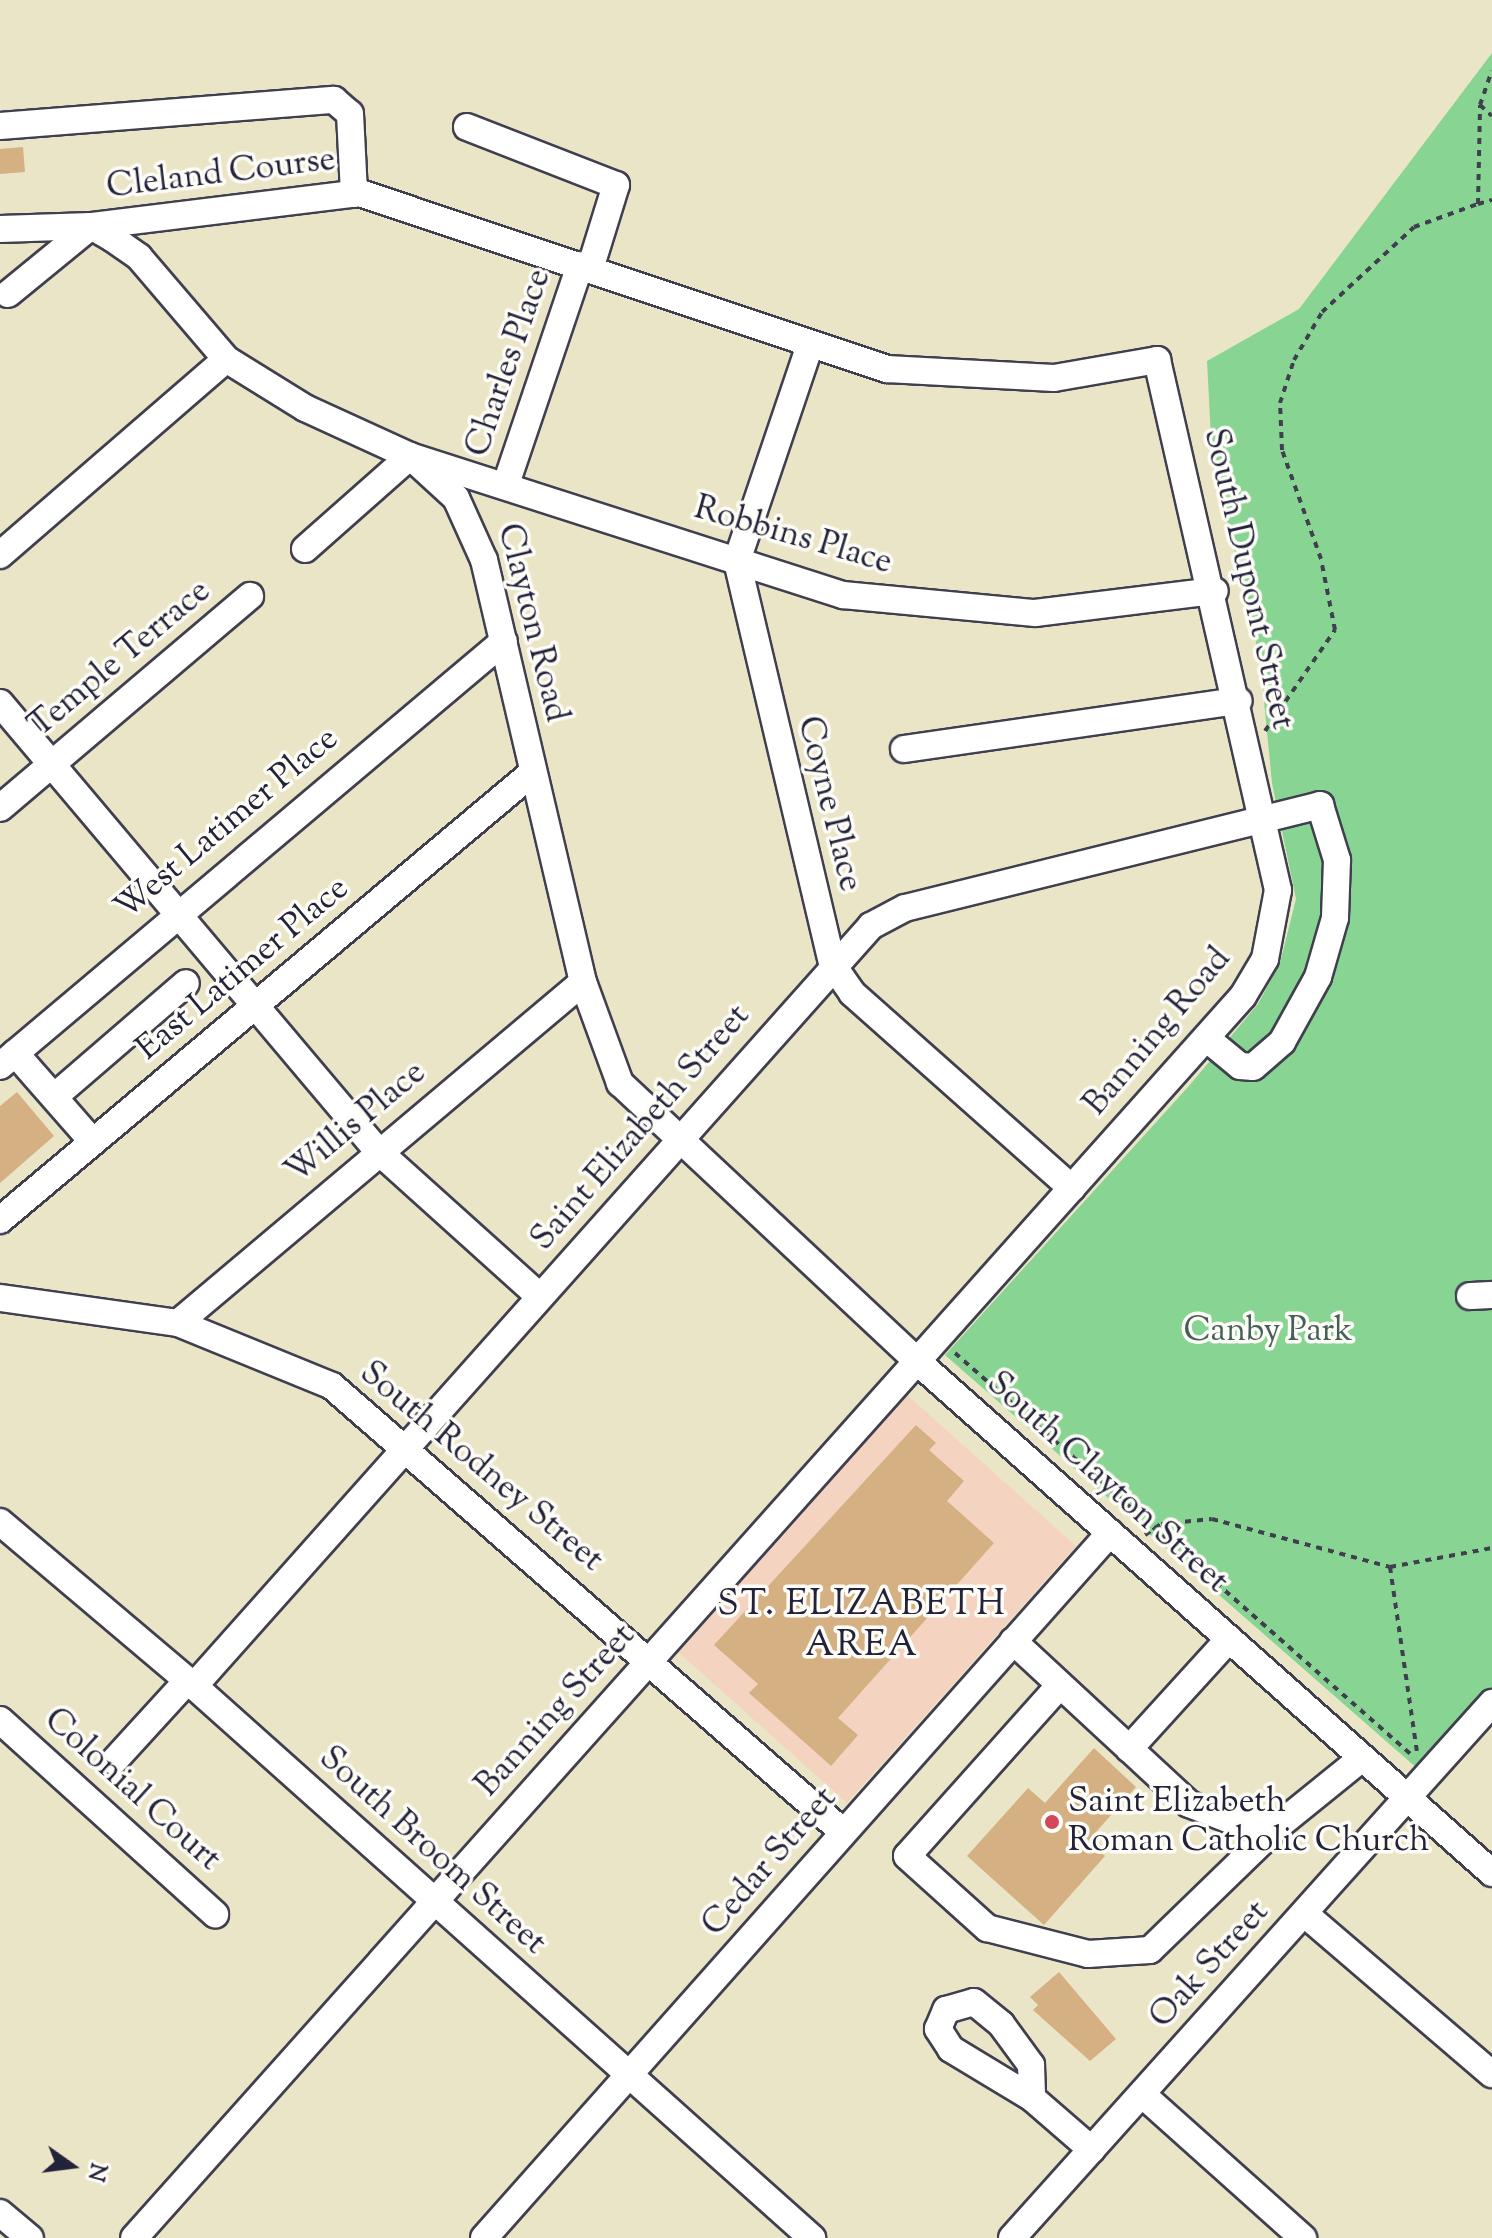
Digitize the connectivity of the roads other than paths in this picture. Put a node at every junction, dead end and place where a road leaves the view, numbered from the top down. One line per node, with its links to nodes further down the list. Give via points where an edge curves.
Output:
1 (0, 126): 3 (street, via 334,100 350,114)
2 (467, 127): 6 (street, Charles Place, via 616,185)
3 (357, 194): 4 (street, Cleland Course); 6 (street)
4 (91, 226): 5 (street); 7 (street); 9 (street, Clayton Road, via 139,257)
5 (0, 229)
6 (585, 267): 8 (street); 11 (street, Charles Place)
7 (8, 294)
8 (810, 345): 14 (street); 15 (street, South Dupont Street, via 887,369 978,380 1054,378 1157,360)
9 (226, 359): 10 (street, Clayton Road, via 305,408); 13 (street)
10 (410, 456): 11 (street, Robbins Place); 12 (street); 17 (street, Clayton Road, via 474,526)
11 (506, 484): 14 (street, Robbins Place)
12 (305, 549)
13 (0, 555)
14 (737, 561): 15 (street, Robbins Place, via 843,595 944,610 1035,613); 26 (street, Coyne Place)
15 (1215, 591): 18 (street, South Dupont Street)
16 (250, 596): 21 (street, Temple Terrace)
17 (504, 641): 22 (street, Clayton Road); 25 (street, West Latimer Place)
18 (1239, 701): 20 (street); 24 (street, South Dupont Street)
19 (0, 703): 21 (street)
20 (904, 749)
21 (52, 763): 23 (street, Temple Terrace); 25 (street)
22 (532, 773): 27 (street, Clayton Road); 29 (street, East Latimer Place)
23 (0, 808)
24 (1266, 816): 26 (street, Saint Elizabeth Street, via 905,908 871,926); 30 (street, Banning Road, via 1278,890 1272,936 1254,981); 30 (street, Saint Elizabeth Street, via 1320,805 1330,817 1335,918 1318,977 1282,1042 1253,1067 1240,1066)
25 (178, 911): 29 (street); 31 (street, West Latimer Place)
26 (832, 964): 34 (street, Saint Elizabeth Street); 36 (street, Coyne Place, via 852,993)
27 (583, 982): 34 (street, Clayton Road, via 620,1083); 35 (street, Willis Place)
28 (186, 983): 32 (street)
29 (256, 1005): 33 (street, East Latimer Place); 35 (street)
30 (1206, 1038): 36 (street, Banning Road)
31 (8, 1060): 32 (street)
32 (54, 1097): 33 (street)
33 (93, 1142): 37 (street, East Latimer Place)
34 (677, 1143): 38 (street, Saint Elizabeth Street); 41 (street, South Clayton Street)
35 (377, 1150): 38 (street); 40 (street, Willis Place)
36 (1072, 1188): 41 (street, Banning Street)
37 (0, 1220)
38 (540, 1297): 42 (street, Saint Elizabeth Street)
39 (0, 1298): 40 (street, South Rodney Street)
40 (178, 1323): 42 (street, South Rodney Street, via 332,1386)
41 (919, 1363): 44 (street, South Clayton Street); 47 (street, Banning Street)
42 (408, 1445): 47 (street, South Rodney Street); 48 (street, Saint Elizabeth Street)
43 (0, 1522): 48 (street, South Broom Street)
44 (1118, 1540): 45 (street, South Clayton Street); 46 (street, Cedar Street)
45 (1229, 1639): 52 (street); 53 (street, South Clayton Street)
46 (1013, 1641): 49 (street); 57 (street, Cedar Street)
47 (650, 1659): 57 (street, South Rodney Street); 59 (street, Banning Street)
48 (191, 1683): 54 (street, Saint Elizabeth Street); 59 (street, South Broom Street)
49 (1060, 1685): 52 (street); 56 (street, via 907,1856 987,1928 1088,1954 1150,1950)
50 (1492, 1703): 55 (street, Oak Street)
51 (0, 1720): 60 (street, Colonial Court)
52 (1129, 1749): 56 (street, via 1189,1804 1230,1820)
53 (1362, 1758): 55 (street, South Clayton Street); 56 (street)
54 (114, 1761)
55 (1407, 1798): 58 (street, South Clayton Street); 61 (street, Oak Street)
56 (1278, 1826)
57 (843, 1832): 63 (street, Cedar Street)
58 (1492, 1873)
59 (434, 1902): 63 (street, South Broom Street); 70 (street, Banning Street)
60 (215, 1914)
61 (1305, 1914): 62 (street); 64 (street, Oak Street)
62 (1492, 2074)
63 (633, 2077): 68 (street, South Broom Street); 71 (street, Cedar Street)
64 (1143, 2095): 66 (street, Oak Street); 73 (street)
65 (1032, 2098): 66 (street)
66 (1092, 2150): 72 (street, Oak Street)
67 (0, 2213): 69 (street)
68 (807, 2236)
69 (30, 2238)
70 (134, 2238)
71 (484, 2238)
72 (1012, 2238)
73 (1303, 2238)

